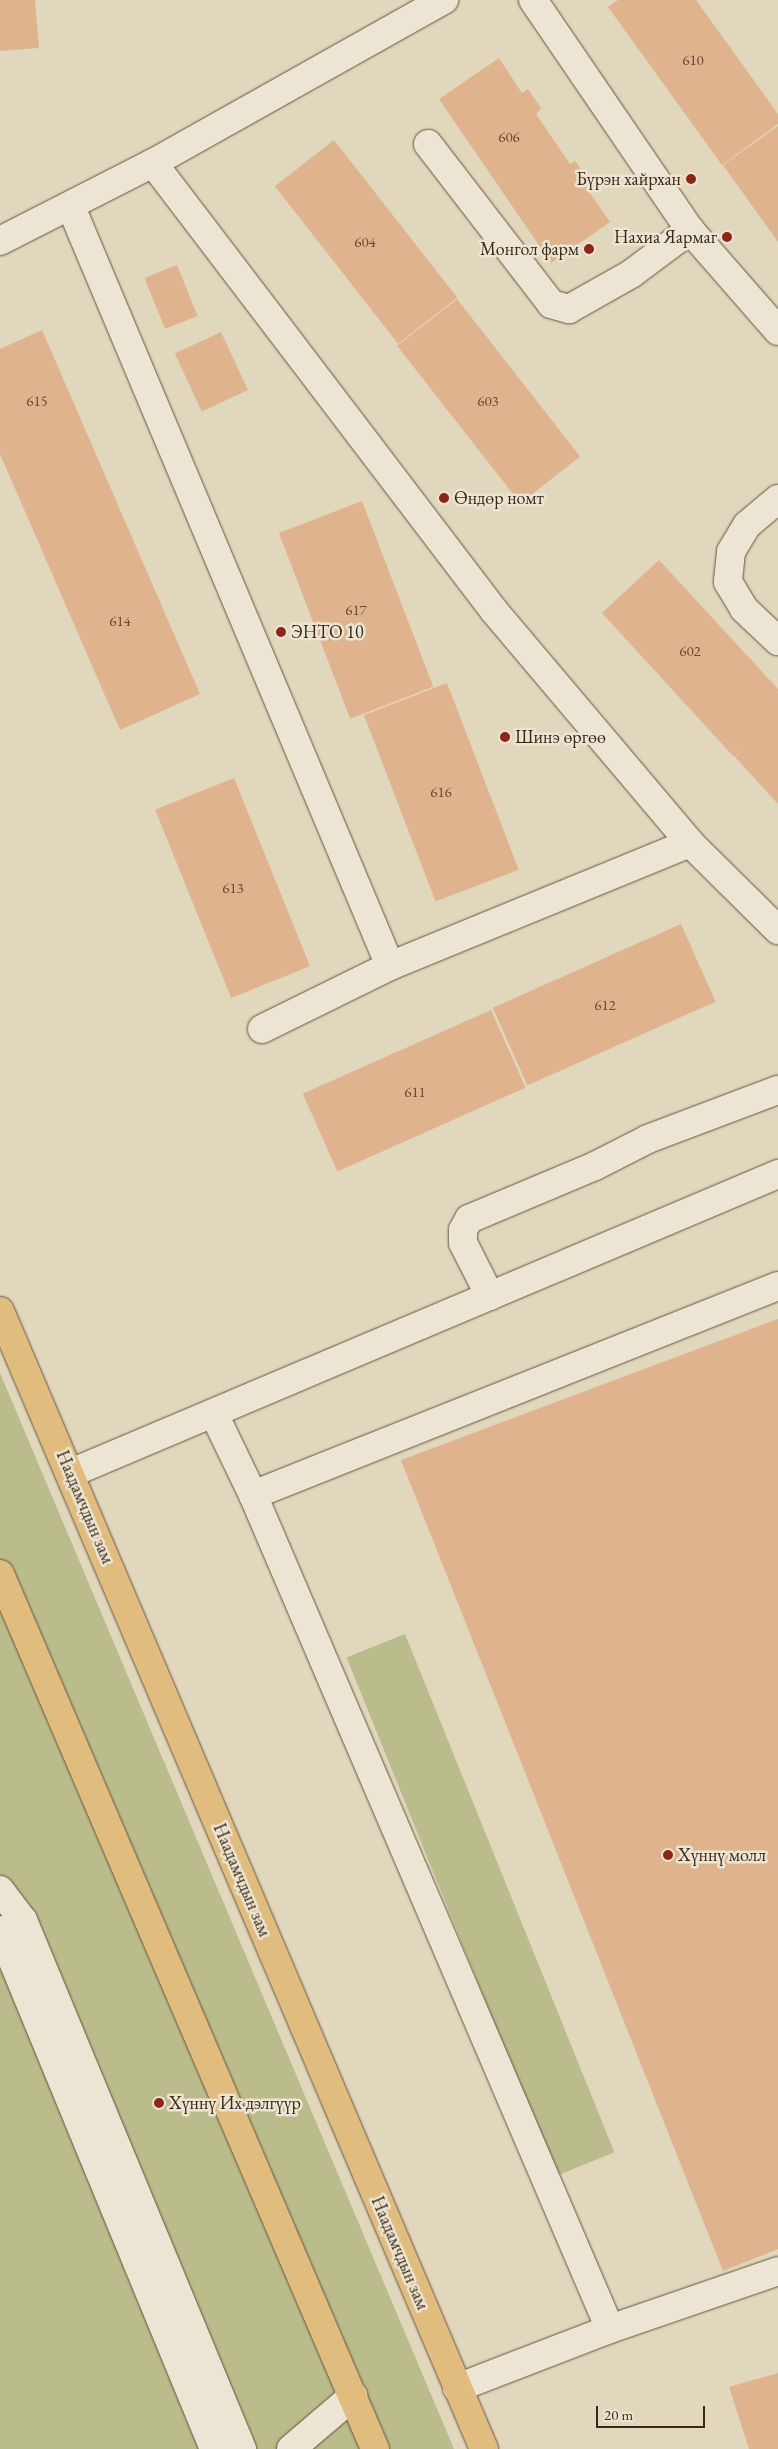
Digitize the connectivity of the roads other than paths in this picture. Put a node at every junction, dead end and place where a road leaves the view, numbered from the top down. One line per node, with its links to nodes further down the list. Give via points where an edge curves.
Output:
1 (444, 0): 4 (street)
2 (533, 0): 6 (street)
3 (428, 144): 6 (street, via 551,304 569,309 631,274)
4 (153, 163): 5 (street); 11 (street, via 495,612)
5 (71, 207): 7 (street); 13 (street)
6 (690, 230): 8 (street)
7 (0, 241)
8 (778, 331)
9 (778, 499): 10 (street, via 743,532 730,552 728,582 744,609)
10 (778, 641)
11 (690, 843): 12 (street); 13 (street)
12 (778, 930)
13 (390, 966): 14 (street)
14 (262, 1029)
15 (778, 1090): 18 (street, via 648,1139 595,1166 470,1218 463,1230 463,1243)
16 (778, 1174): 18 (street)
17 (778, 1286): 22 (street)
18 (490, 1296): 20 (street)
19 (0, 1311): 21 (highway, Наадамчдын зам)
20 (214, 1414): 21 (street); 22 (street)
21 (71, 1473): 29 (highway, Наадамчдын зам)
22 (253, 1494): 28 (street)
23 (0, 1574): 30 (highway)
24 (0, 1890): 25 (street)
25 (8, 1926): 26 (street)
26 (14, 1953): 31 (street); 32 (street)
27 (778, 2271): 28 (street)
28 (610, 2329): 29 (street)
29 (457, 2388): 35 (highway, Наадамчдын зам)
30 (353, 2396): 33 (street); 34 (highway)
31 (214, 2449)
32 (242, 2449)
33 (291, 2449)
34 (375, 2449)
35 (484, 2449)

